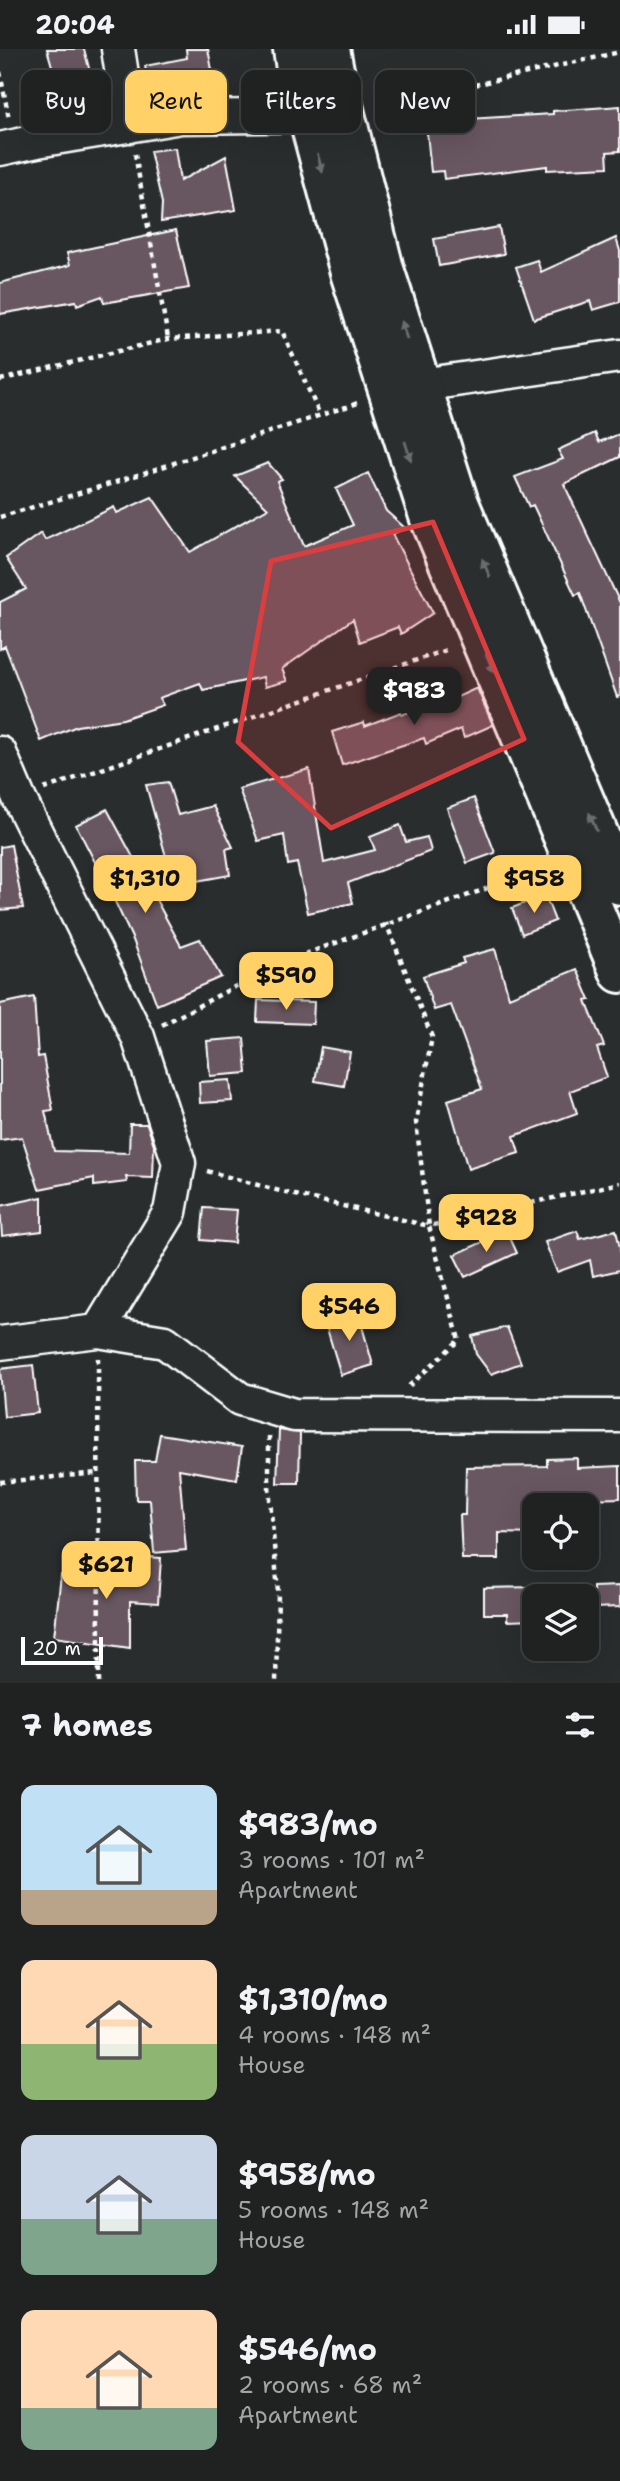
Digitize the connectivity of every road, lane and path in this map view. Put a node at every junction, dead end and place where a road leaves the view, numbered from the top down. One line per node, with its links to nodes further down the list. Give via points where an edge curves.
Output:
1 (118, 49): 8 (street)
2 (293, 49): 5 (main road)
3 (330, 49): 6 (main road)
4 (620, 52): 9 (path)
5 (304, 70)
6 (329, 70)
7 (0, 72): 13 (path)
8 (125, 94)
9 (361, 108)
10 (125, 127): 13 (street)
11 (131, 133): 14 (path)
12 (333, 133): 17 (main road, via 384,269)
13 (7, 148)
14 (168, 339): 16 (path); 18 (path, via 282,331)
15 (620, 356): 17 (street)
16 (0, 380)
17 (405, 389): 18 (path); 20 (main road, one-way to 20, via 429,516); 24 (main road, one-way to 17, via 459,503)
18 (320, 415): 19 (path)
19 (0, 517)
20 (480, 638): 22 (path); 23 (main road, one-way to 23)
21 (0, 753): 22 (street)
22 (19, 798): 27 (street)
23 (572, 858): 25 (path); 26 (main road)
24 (620, 885)
25 (386, 923): 27 (path, via 280,963); 30 (path, via 432,1037 416,1122)
26 (620, 973)
27 (138, 1037): 28 (street)
28 (179, 1163): 30 (path); 31 (street, via 170,1212)
29 (620, 1183): 30 (path)
30 (429, 1226): 34 (path, via 459,1339)
31 (98, 1331): 32 (street); 33 (street, via 164,1342 240,1399); 36 (path)
32 (0, 1343)
33 (270, 1408): 34 (street, via 294,1415); 39 (path, via 269,1487 278,1592)
34 (377, 1415): 35 (street)
35 (620, 1416)
36 (98, 1473): 37 (path); 38 (path)
37 (0, 1482)
38 (99, 1683)
39 (276, 1683)

